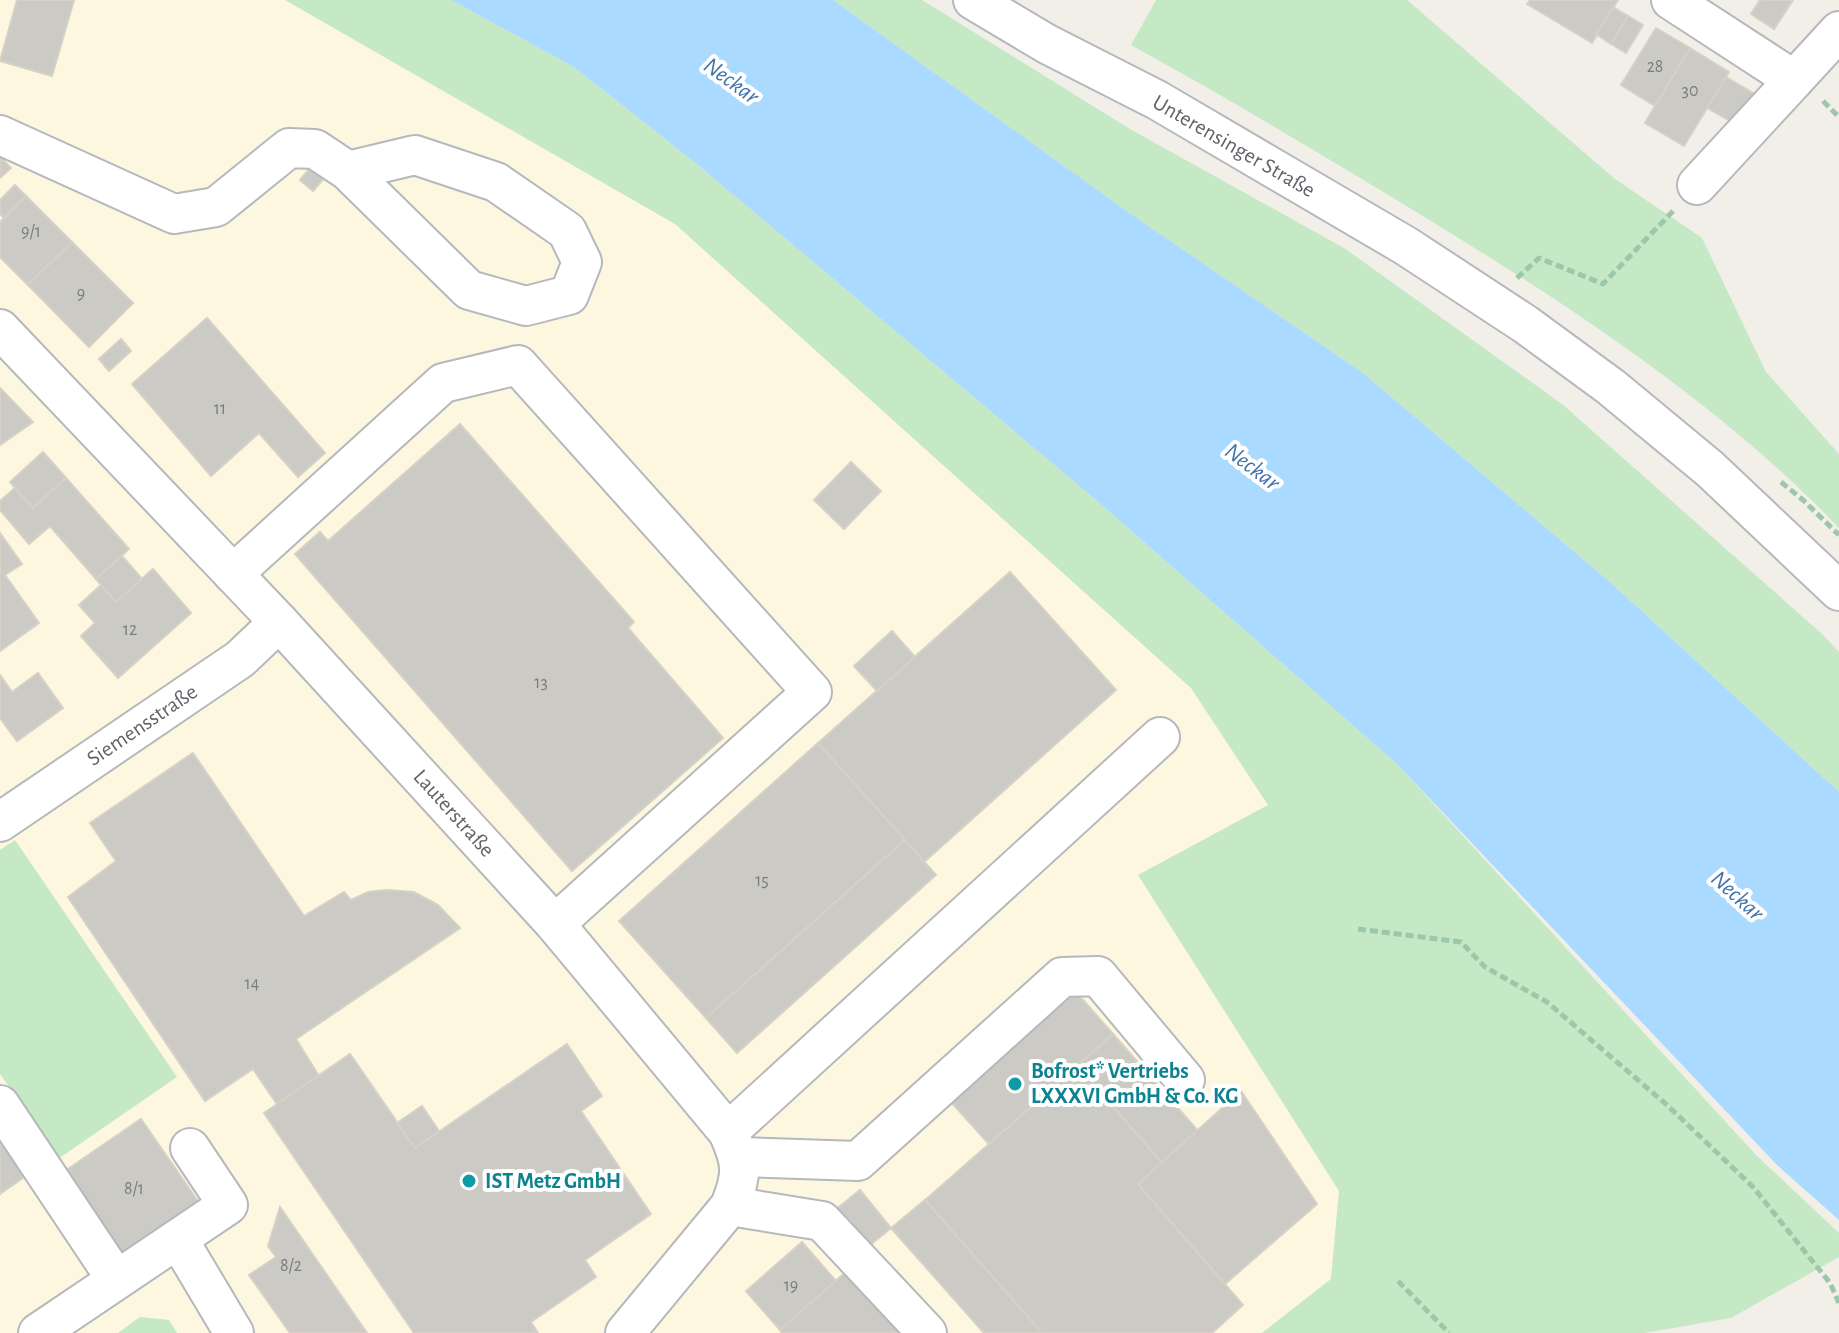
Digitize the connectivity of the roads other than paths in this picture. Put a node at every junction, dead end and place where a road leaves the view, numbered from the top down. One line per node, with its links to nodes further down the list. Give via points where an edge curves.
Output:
1 (973, 0): 10 (street, Unterensinger Straße, via 1157,100 1491,301 1670,435)
2 (1671, 0): 4 (street)
3 (1839, 31): 4 (street)
4 (1794, 80): 7 (street)
5 (0, 135): 6 (street, via 174,214 216,207 289,148 315,149)
6 (348, 171): 6 (street, via 415,155 496,182 567,231 582,262 569,295 526,306 469,290)
7 (1697, 185)
8 (0, 329): 9 (street, Lauterstraße)
9 (233, 574): 11 (street, Lauterstraße); 14 (street, via 443,383 518,365 812,692)
10 (1839, 591)
11 (279, 622): 13 (street, Siemensstraße, via 240,659); 14 (street, Lauterstraße)
12 (1160, 737): 17 (street)
13 (0, 822)
14 (555, 924): 17 (street, Lauterstraße)
15 (1185, 1080): 17 (street, via 1098,976 1062,977 858,1161)
16 (0, 1105): 21 (street)
17 (734, 1145): 19 (street, via 740,1182)
18 (190, 1148): 20 (street, via 228,1205)
19 (730, 1206): 24 (street); 25 (street, via 822,1221)
20 (178, 1239): 21 (street); 23 (street)
21 (116, 1279): 22 (street)
22 (38, 1333)
23 (234, 1333)
24 (625, 1333)
25 (927, 1333)

